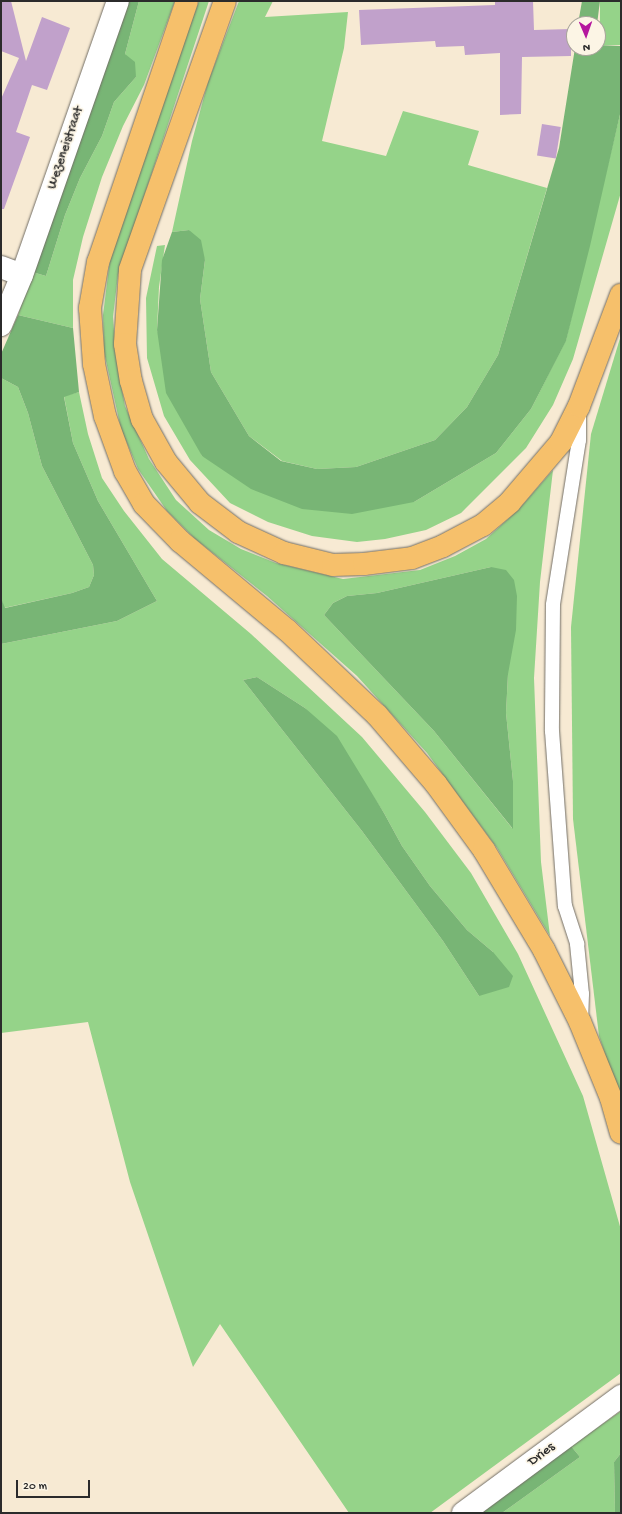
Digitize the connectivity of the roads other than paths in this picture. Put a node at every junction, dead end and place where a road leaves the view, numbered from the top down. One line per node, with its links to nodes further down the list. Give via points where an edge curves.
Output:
1 (118, 1): 5 (street, Wezeneistraat)
2 (187, 1): 9 (highway, via 98,262 90,308 94,364 102,401 124,471 144,504 175,535 287,630 372,710 436,784 484,850 544,950)
3 (224, 1): 8 (highway, via 130,270 125,344 131,381 142,419 166,462 200,503 238,532 284,553 333,565 412,558 443,546 483,525 510,502 561,442)
4 (1, 267): 5 (street)
5 (22, 275): 7 (street, Wezeneistraat)
6 (621, 295): 8 (highway)
7 (1, 325)
8 (579, 406): 9 (lane, via 580,440 553,604 552,731 564,906 577,944 582,994)
9 (580, 1022): 10 (highway, via 611,1098)
10 (621, 1133)
11 (621, 1396): 12 (street, Dries)
12 (463, 1513)

